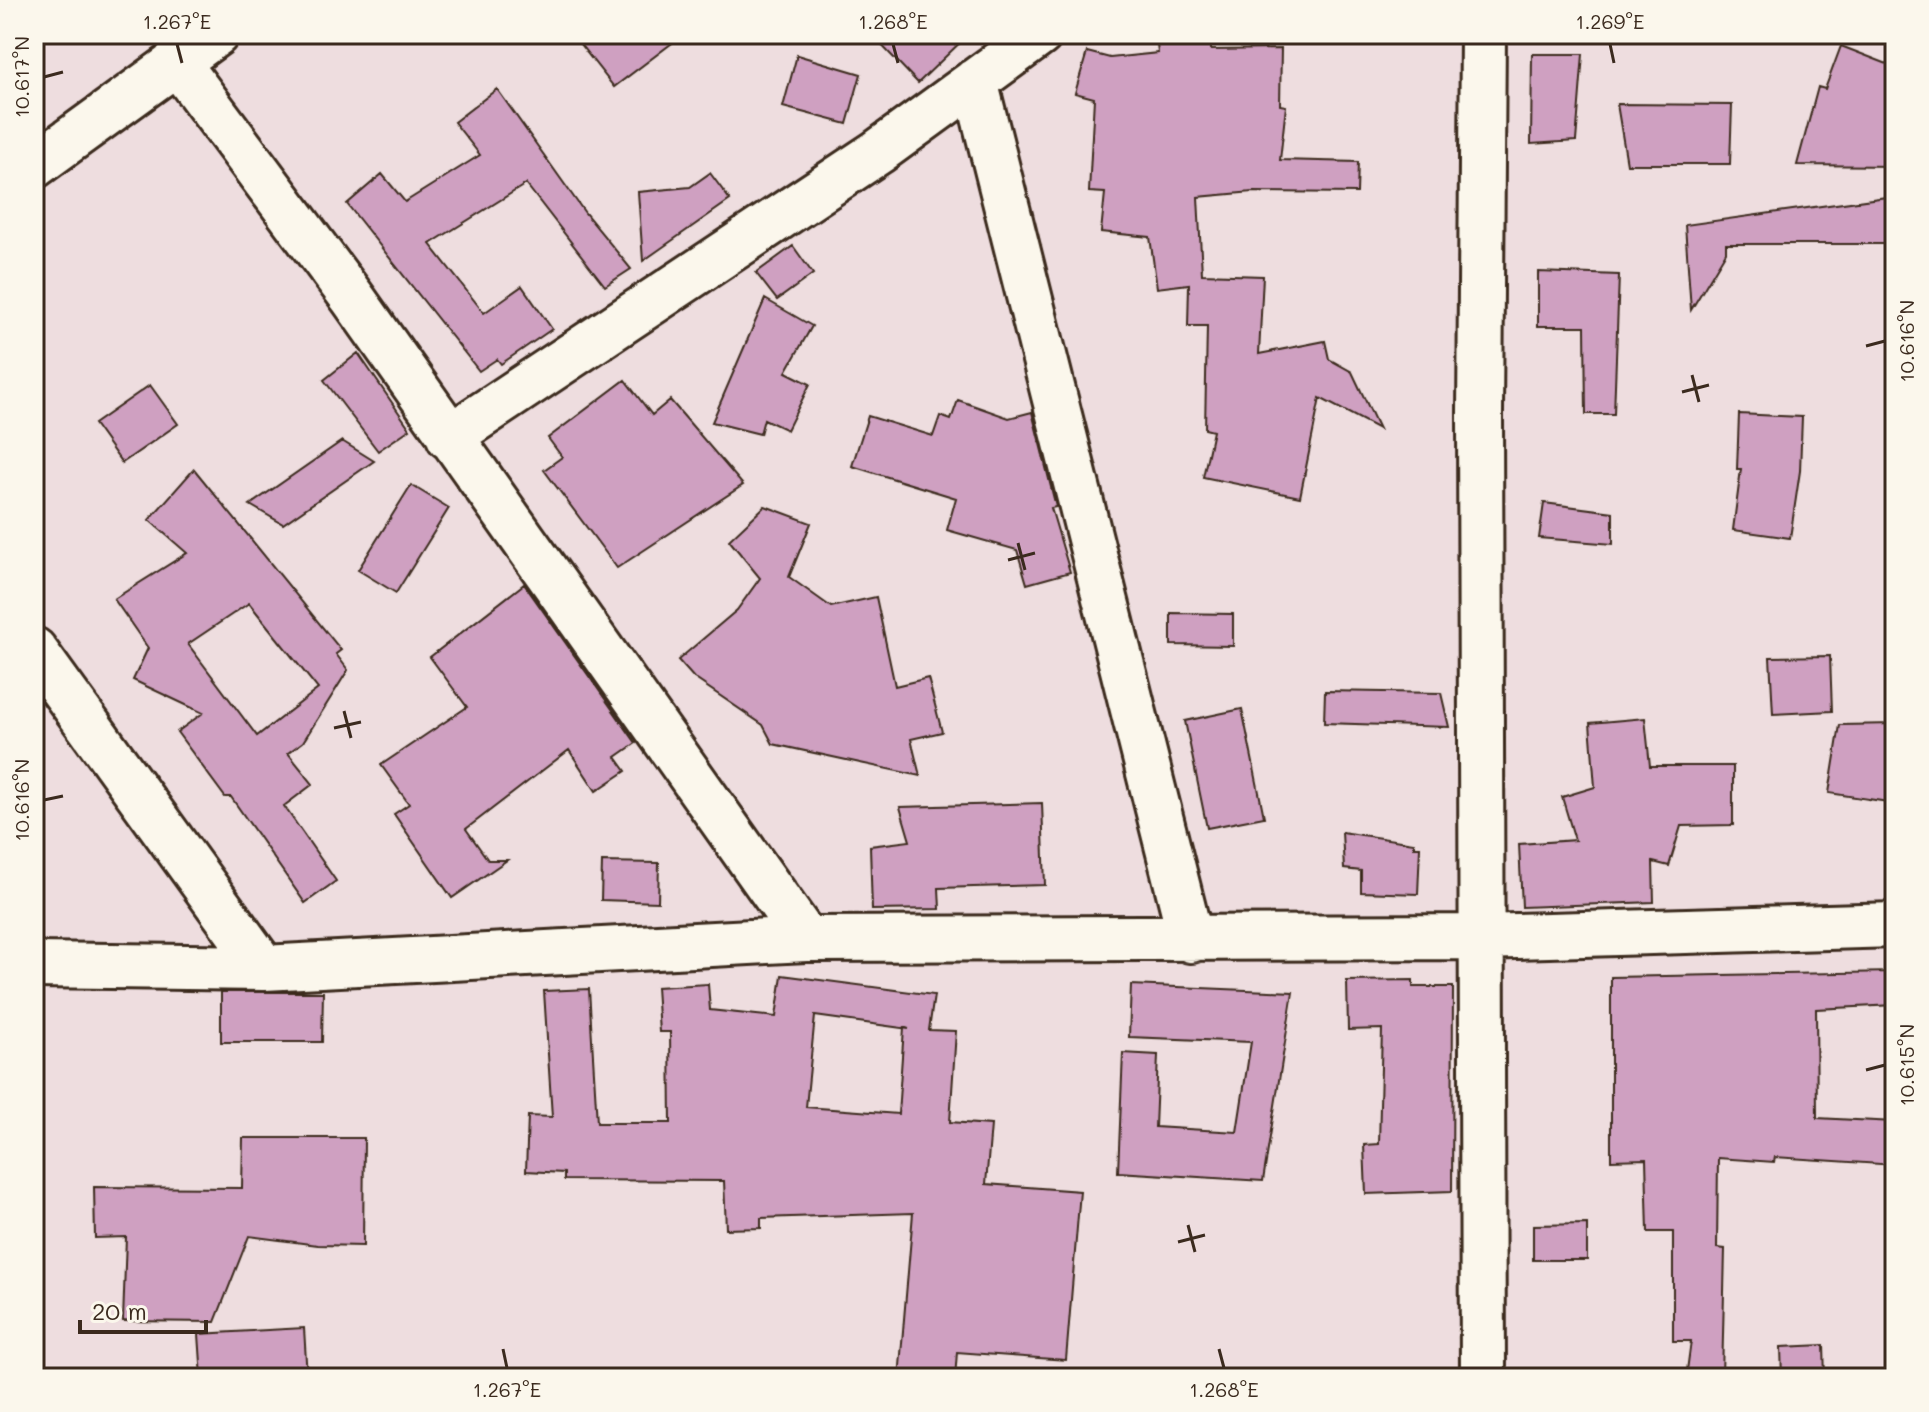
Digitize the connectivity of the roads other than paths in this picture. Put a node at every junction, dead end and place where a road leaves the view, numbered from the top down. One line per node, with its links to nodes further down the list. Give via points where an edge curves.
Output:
1 (216, 34): 4 (street)
2 (1040, 34): 5 (street)
3 (1483, 34): 10 (street)
4 (176, 61): 6 (street); 7 (street)
5 (975, 81): 7 (street, via 878,152); 12 (street)
6 (34, 166)
7 (449, 437): 11 (street)
8 (34, 650): 14 (street)
9 (1895, 925): 10 (street)
10 (1481, 937): 12 (street); 15 (street)
11 (806, 939): 12 (street); 14 (street)
12 (1191, 940)
13 (34, 965): 14 (street)
14 (264, 968)
15 (1483, 1378)

